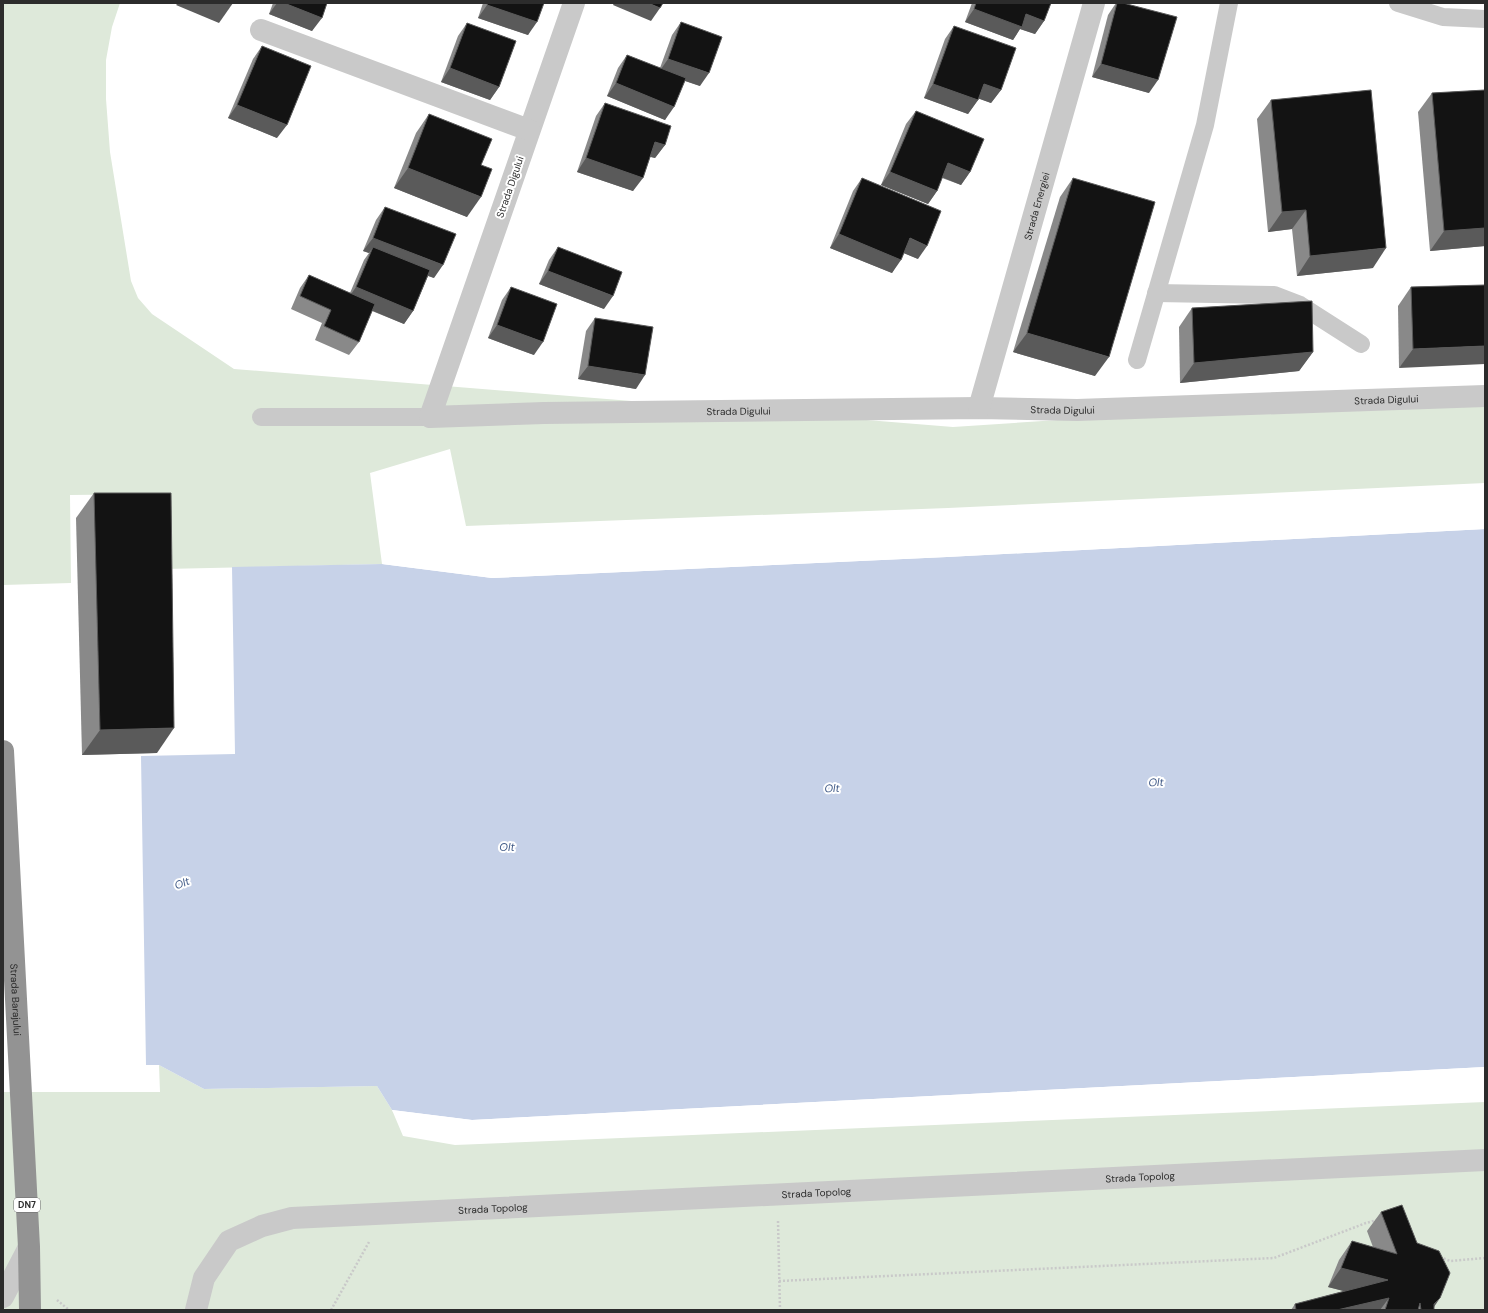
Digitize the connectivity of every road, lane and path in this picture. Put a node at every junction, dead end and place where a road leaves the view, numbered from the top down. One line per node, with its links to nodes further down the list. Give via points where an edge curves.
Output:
1 (574, 3): 7 (street, Strada Digului)
2 (1094, 3): 12 (street, Strada Energiei)
3 (1229, 3): 8 (lane, via 1205,125)
4 (1398, 3): 5 (lane, via 1443,17)
5 (1485, 19)
6 (261, 30): 7 (street)
7 (530, 130): 14 (street, Strada Digului)
8 (1156, 293): 9 (lane, via 1274,295 1300,305); 10 (lane)
9 (1360, 344)
10 (1137, 360)
11 (1485, 396): 12 (street, Strada Digului, via 1077,410)
12 (979, 408): 14 (street, Strada Digului)
13 (261, 417): 14 (lane)
14 (430, 417)
15 (3, 751): 20 (highway, Strada Barajului / DN7)
16 (1485, 1160): 17 (street, Strada Topolog)
17 (777, 1194): 18 (street, Strada Topolog); 23 (path)
18 (385, 1213): 26 (street, Strada Topolog, via 292,1218 262,1226 229,1241 204,1278); 27 (path)
19 (1380, 1220): 23 (path, via 1274,1258)
20 (29, 1247): 24 (street); 25 (highway, Strada Barajului / DN7)
21 (1438, 1256): 22 (path, via 1450,1261)
22 (1485, 1258)
23 (779, 1281): 28 (path)
24 (3, 1298)
25 (30, 1310)
26 (196, 1310)
27 (331, 1310)
28 (780, 1310)

